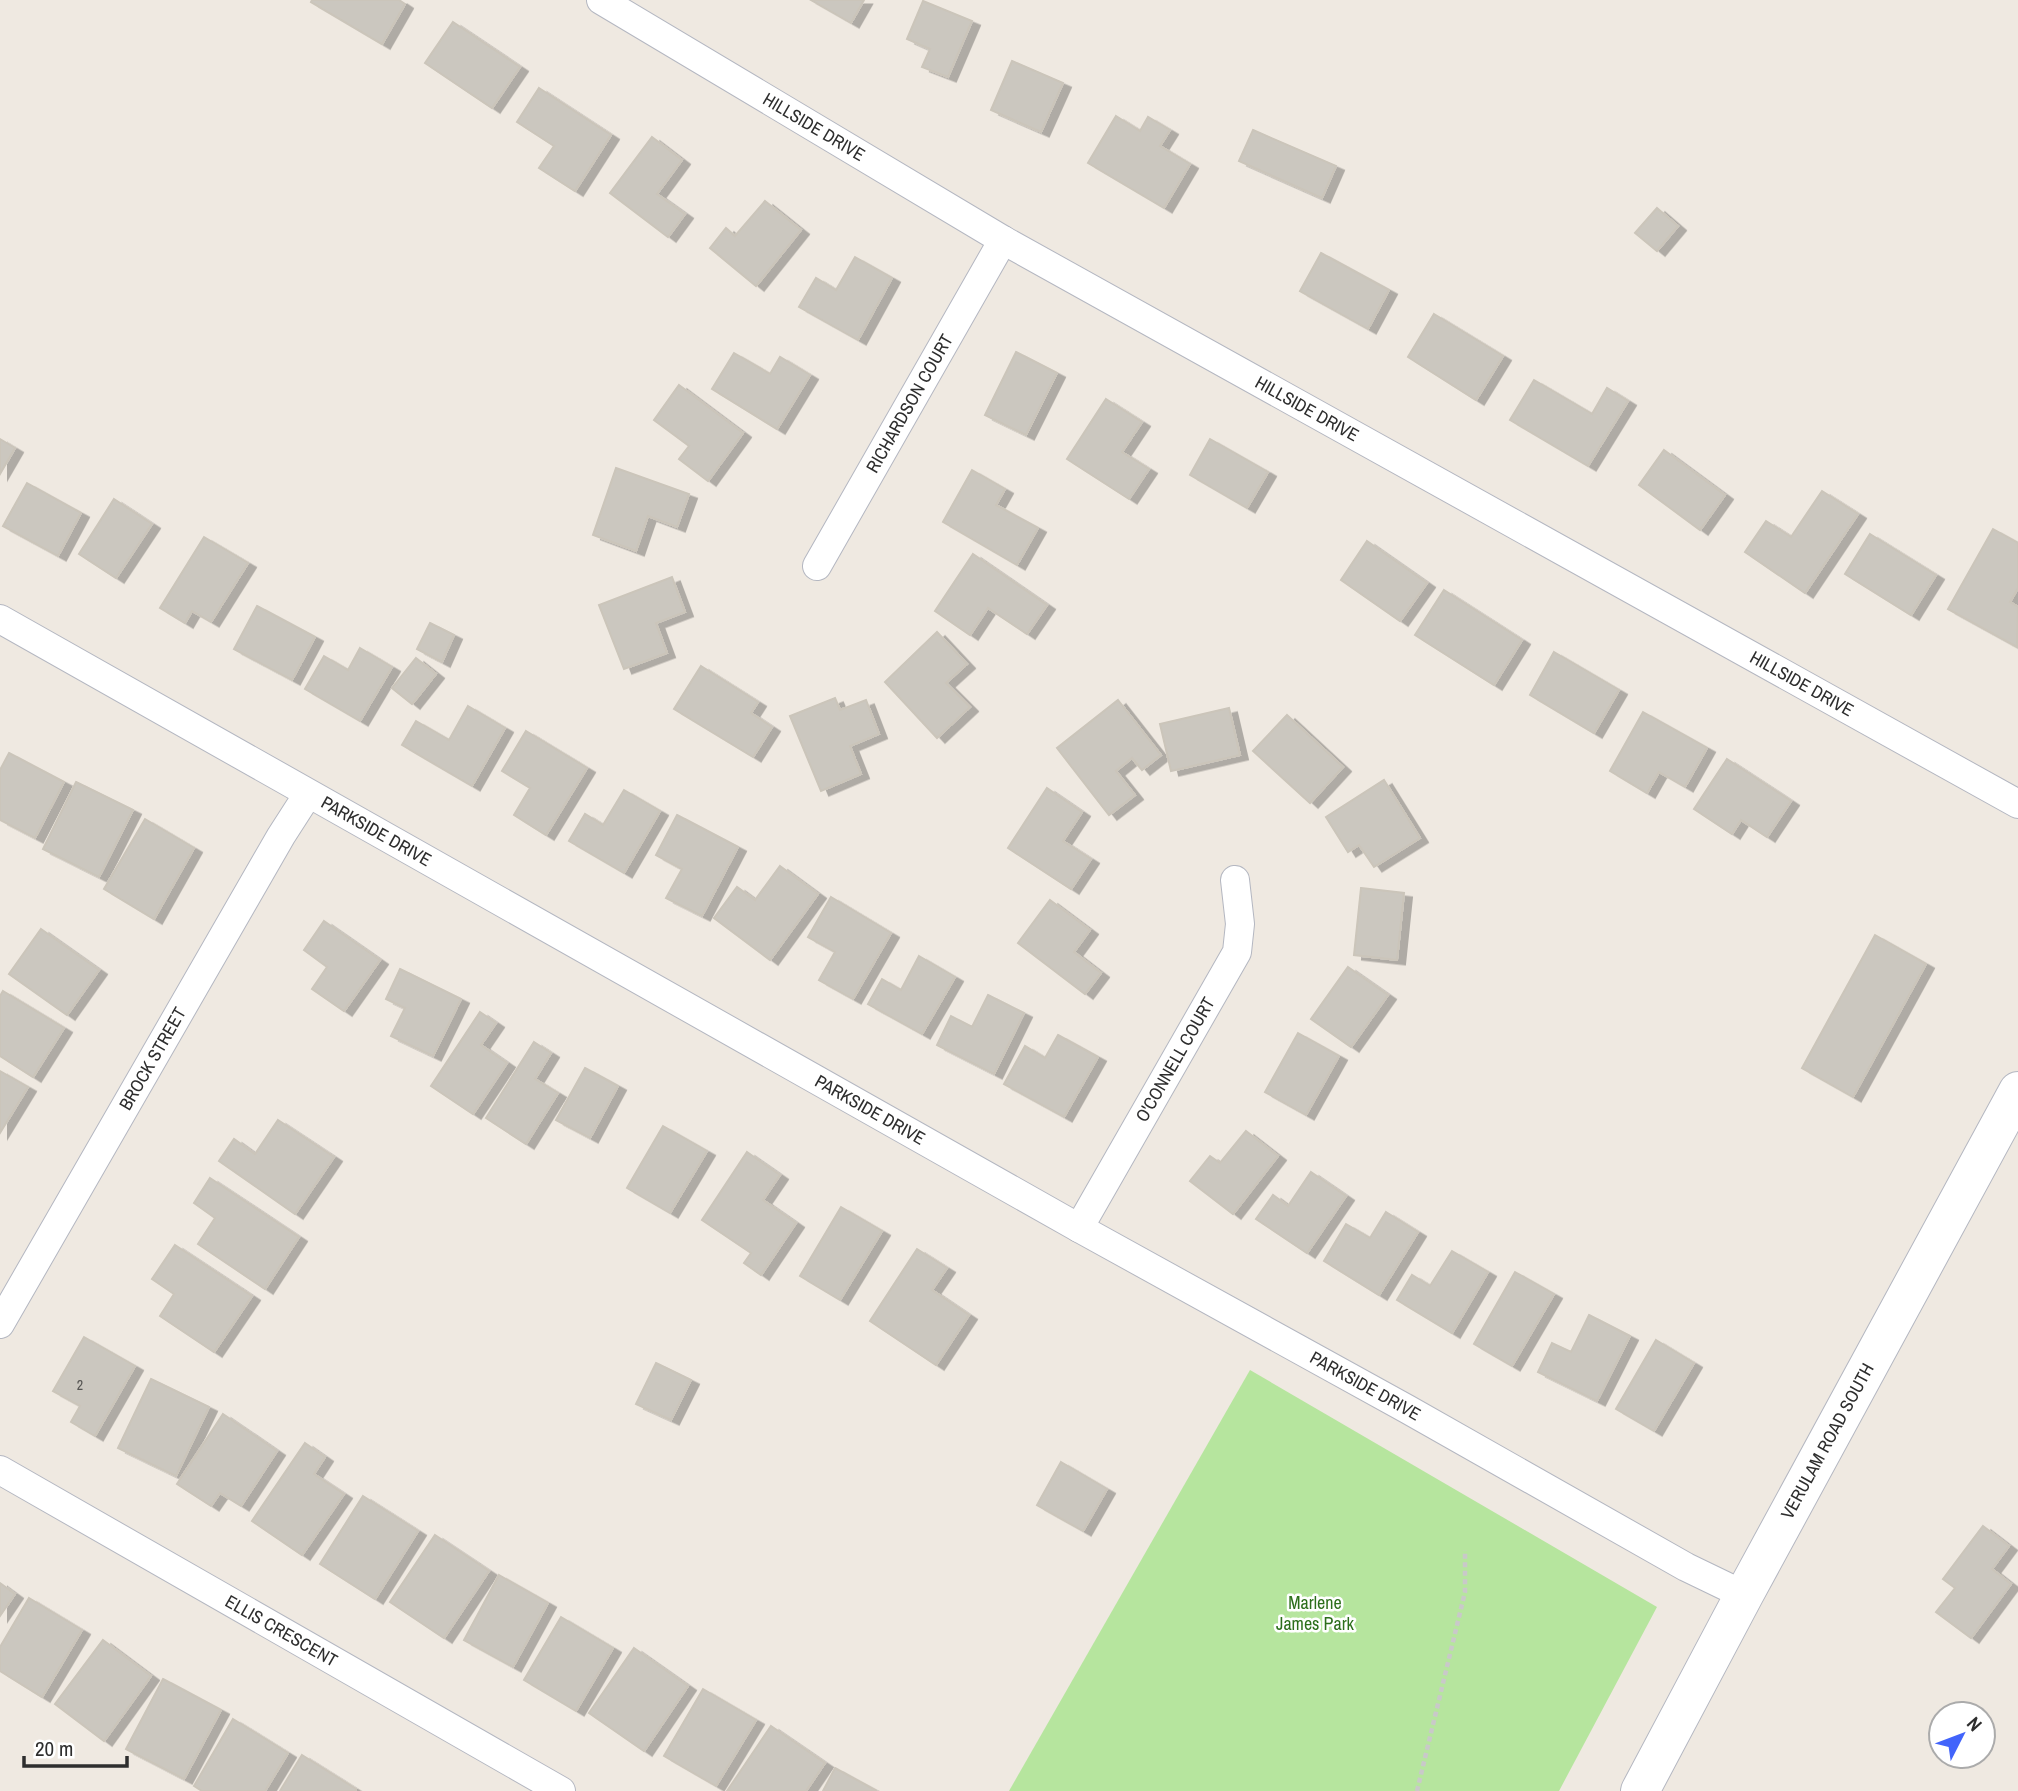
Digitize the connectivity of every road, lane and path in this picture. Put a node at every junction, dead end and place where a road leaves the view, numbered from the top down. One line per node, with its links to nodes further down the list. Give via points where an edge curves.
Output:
1 (601, 0): 2 (street, HILLSIDE DRIVE)
2 (1003, 240): 3 (street, RICHARDSON COURT); 6 (street, HILLSIDE DRIVE)
3 (817, 566)
4 (0, 619): 5 (street, PARKSIDE DRIVE)
5 (308, 794): 9 (street, PARKSIDE DRIVE); 10 (street, BROCK STREET)
6 (2018, 804)
7 (1235, 880): 9 (street, O'CONNELL COURT, via 1240,923 1237,952)
8 (2018, 1091): 13 (main road, VERULAM ROAD SOUTH)
9 (1079, 1228): 13 (street, PARKSIDE DRIVE, via 1686,1567)
10 (0, 1324)
11 (0, 1470): 14 (street, ELLIS CRESCENT)
12 (1465, 1550): 15 (path, via 1465,1592)
13 (1744, 1595): 16 (main road, VERULAM ROAD SOUTH)
14 (561, 1791)
15 (1417, 1791)
16 (1640, 1791)

